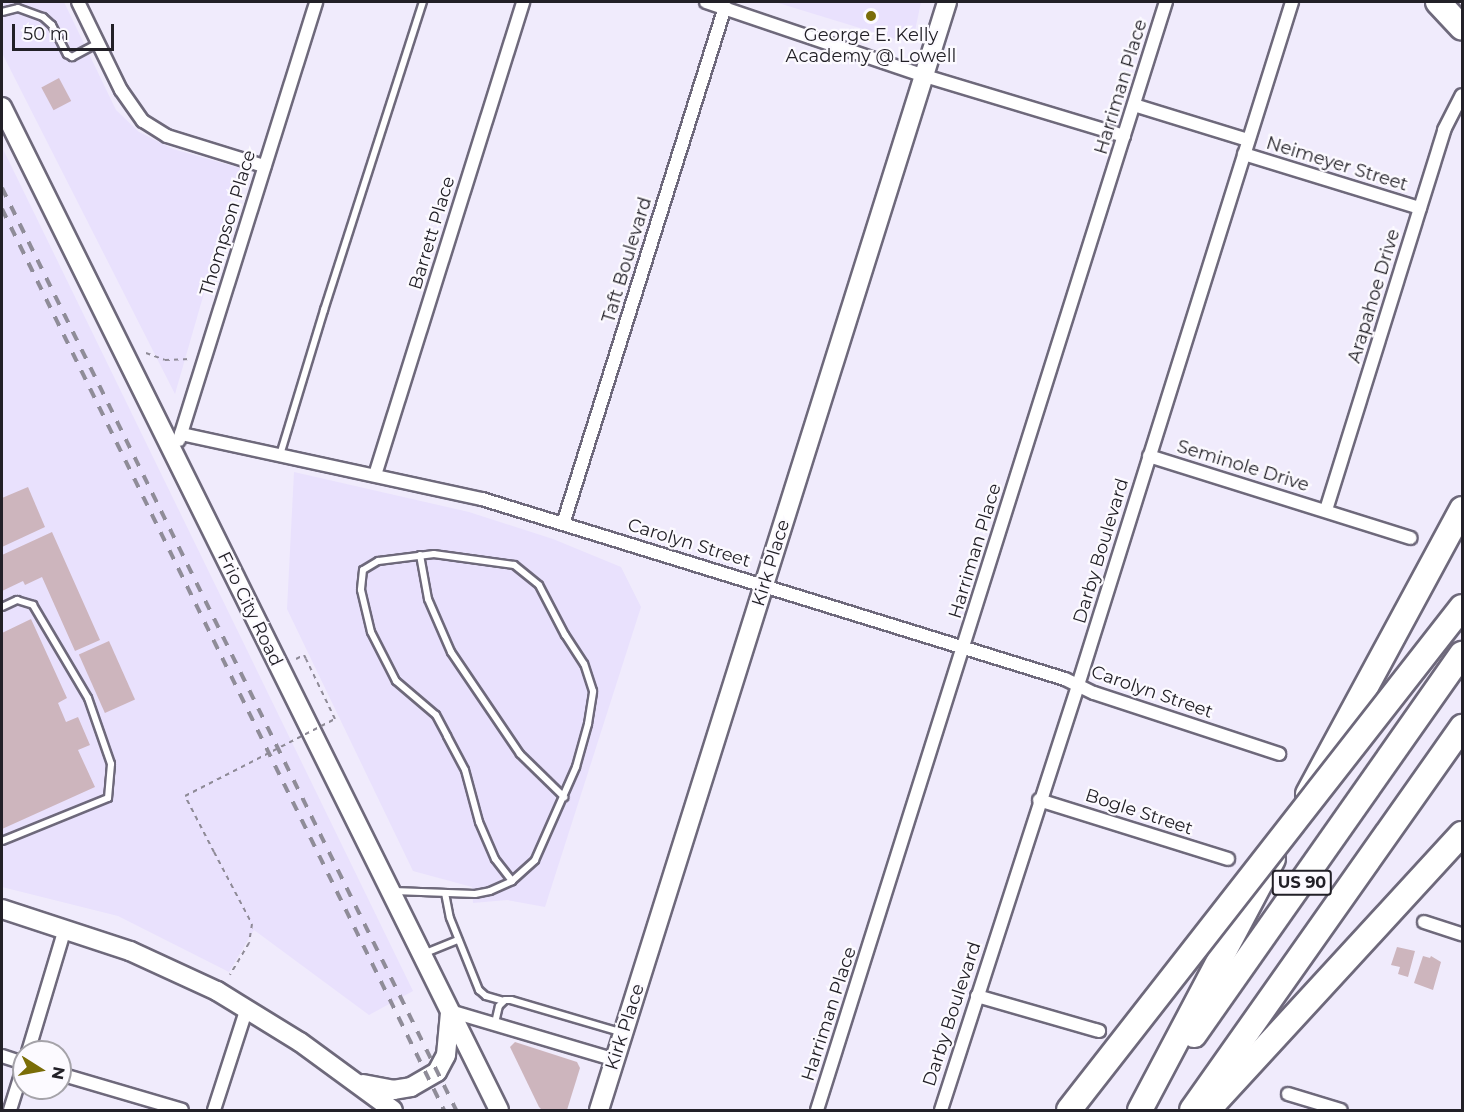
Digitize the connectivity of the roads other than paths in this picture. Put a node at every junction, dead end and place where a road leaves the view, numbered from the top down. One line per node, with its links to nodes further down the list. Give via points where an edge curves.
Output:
1 (78, 2): 13 (street)
2 (315, 2): 21 (street, Thompson Place)
3 (423, 2): 25 (lane)
4 (523, 2): 27 (street, Barrett Place)
5 (706, 2): 10 (street)
6 (1166, 2): 16 (street, Harriman Place)
7 (1292, 2): 19 (street, Darby Boulevard)
8 (1438, 2): 12 (highway)
9 (946, 6): 14 (main road, Kirk Place)
10 (725, 7): 14 (street); 30 (street, Taft Boulevard)
11 (2, 12): 13 (lane, via 18,8 43,17 72,57)
12 (1462, 28)
13 (98, 43): 21 (street, via 131,106 153,130)
14 (925, 75): 18 (street); 33 (main road, Kirk Place)
15 (1462, 95): 22 (street, Arapahoe Drive, via 1444,130)
16 (1134, 105): 18 (street, Harriman Place); 19 (street, Neimeyer Street)
17 (2, 107): 24 (main road, Frio City Road)
18 (1124, 136): 36 (street, Harriman Place)
19 (1248, 140): 20 (street, Darby Boulevard)
20 (1244, 154): 22 (street, Neimeyer Street); 26 (street, Darby Boulevard)
21 (264, 166): 23 (street, Thompson Place)
22 (1420, 208): 29 (street, Arapahoe Drive)
23 (181, 434): 24 (street, Thompson Place); 25 (street, Carolyn Street)
24 (174, 455): 47 (main road, Frio City Road)
25 (280, 455): 27 (street, Carolyn Street)
26 (1149, 456): 29 (street, Seminole Drive); 38 (street, Darby Boulevard)
27 (375, 475): 30 (street, Carolyn Street, via 482,499)
28 (1462, 509): 76 (highway)
29 (1326, 510): 31 (street, Seminole Drive)
30 (563, 524): 33 (street, Carolyn Street)
31 (1410, 538)
32 (420, 555): 41 (lane, via 428,599 451,652 520,754); 41 (lane, via 457,555 514,566 539,585 584,664 593,691 588,724); 46 (lane, via 378,561 363,570 361,590 371,632 396,681 435,716 447,736 465,770 479,822 495,859)
33 (764, 586): 36 (street, Carolyn Street); 61 (main road, Kirk Place)
34 (2, 607): 44 (lane, via 17,600 33,605 88,698 111,764 108,798)
35 (1462, 607): 75 (highway, bridge)
36 (964, 647): 38 (street, Carolyn Street); 73 (street, Harriman Place)
37 (1462, 654): 76 (highway, US 90)
38 (1078, 685): 40 (street, Carolyn Street); 42 (street, Darby Boulevard)
39 (1462, 727): 77 (highway, US 90)
40 (1279, 754)
41 (564, 796): 46 (lane, via 535,860)
42 (1039, 800): 45 (street, Bogle Street); 55 (street, Darby Boulevard)
43 (1462, 834): 78 (highway)
44 (2, 841)
45 (1228, 859)
46 (512, 881): 48 (lane, via 475,894)
47 (390, 891): 48 (lane); 54 (main road, Frio City Road)
48 (445, 893): 53 (lane)
49 (2, 909): 51 (main road)
50 (1424, 922): 52 (street)
51 (66, 929): 57 (main road, via 177,971); 62 (street)
52 (1462, 934)
53 (458, 940): 54 (lane); 56 (lane, via 479,990)
54 (422, 955): 58 (main road, Frio City Road)
55 (977, 996): 60 (street); 74 (street, Darby Boulevard)
56 (503, 1001): 59 (lane); 61 (lane, via 517,1001)
57 (247, 1008): 65 (main road); 69 (street)
58 (450, 1011): 59 (street); 65 (main road, via 446,1055 437,1072 411,1087 393,1090); 71 (main road, Frio City Road)
59 (495, 1023): 63 (street)
60 (1099, 1031)
61 (624, 1033): 63 (main road, Kirk Place)
62 (32, 1040)
63 (615, 1060): 72 (main road, Kirk Place)
64 (72, 1078): 68 (street)
65 (358, 1083): 70 (main road)
66 (1288, 1094): 67 (street)
67 (1320, 1107): 79 (street)
68 (182, 1110)
69 (214, 1110)
70 (393, 1110)
71 (499, 1110)
72 (599, 1110)
73 (818, 1110)
74 (941, 1110)
75 (1070, 1110)
76 (1140, 1110)
77 (1192, 1110)
78 (1208, 1110)
79 (1341, 1110)

